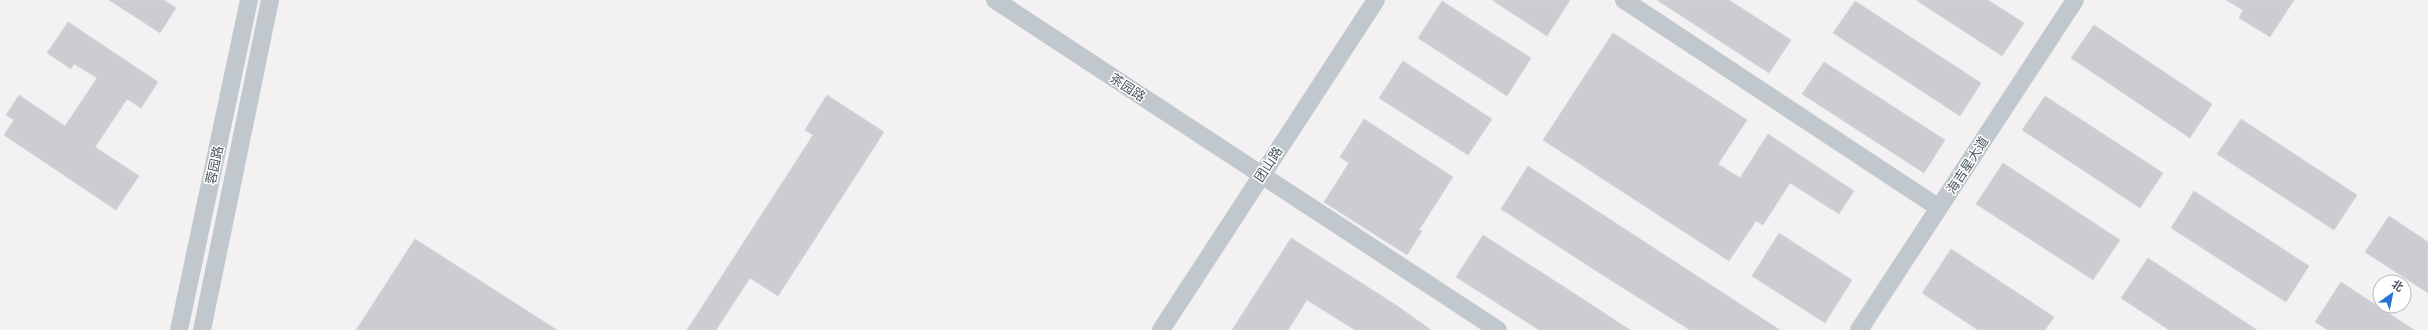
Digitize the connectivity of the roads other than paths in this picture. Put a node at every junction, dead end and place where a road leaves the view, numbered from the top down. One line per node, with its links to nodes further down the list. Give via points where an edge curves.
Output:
1 (249, 0): 9 (street, 蓉园路)
2 (270, 0): 10 (street, 蓉园路)
3 (994, 0): 7 (street, 茶园路)
4 (1376, 0): 7 (street, 团山路)
5 (1624, 0): 8 (street)
6 (2074, 0): 8 (street, 海吉星大道)
7 (1261, 174): 11 (street, 团山路); 12 (street, 茶园路)
8 (1939, 208): 13 (street, 海吉星大道)
9 (180, 330)
10 (202, 330)
11 (1161, 330)
12 (1498, 330)
13 (1859, 330)

